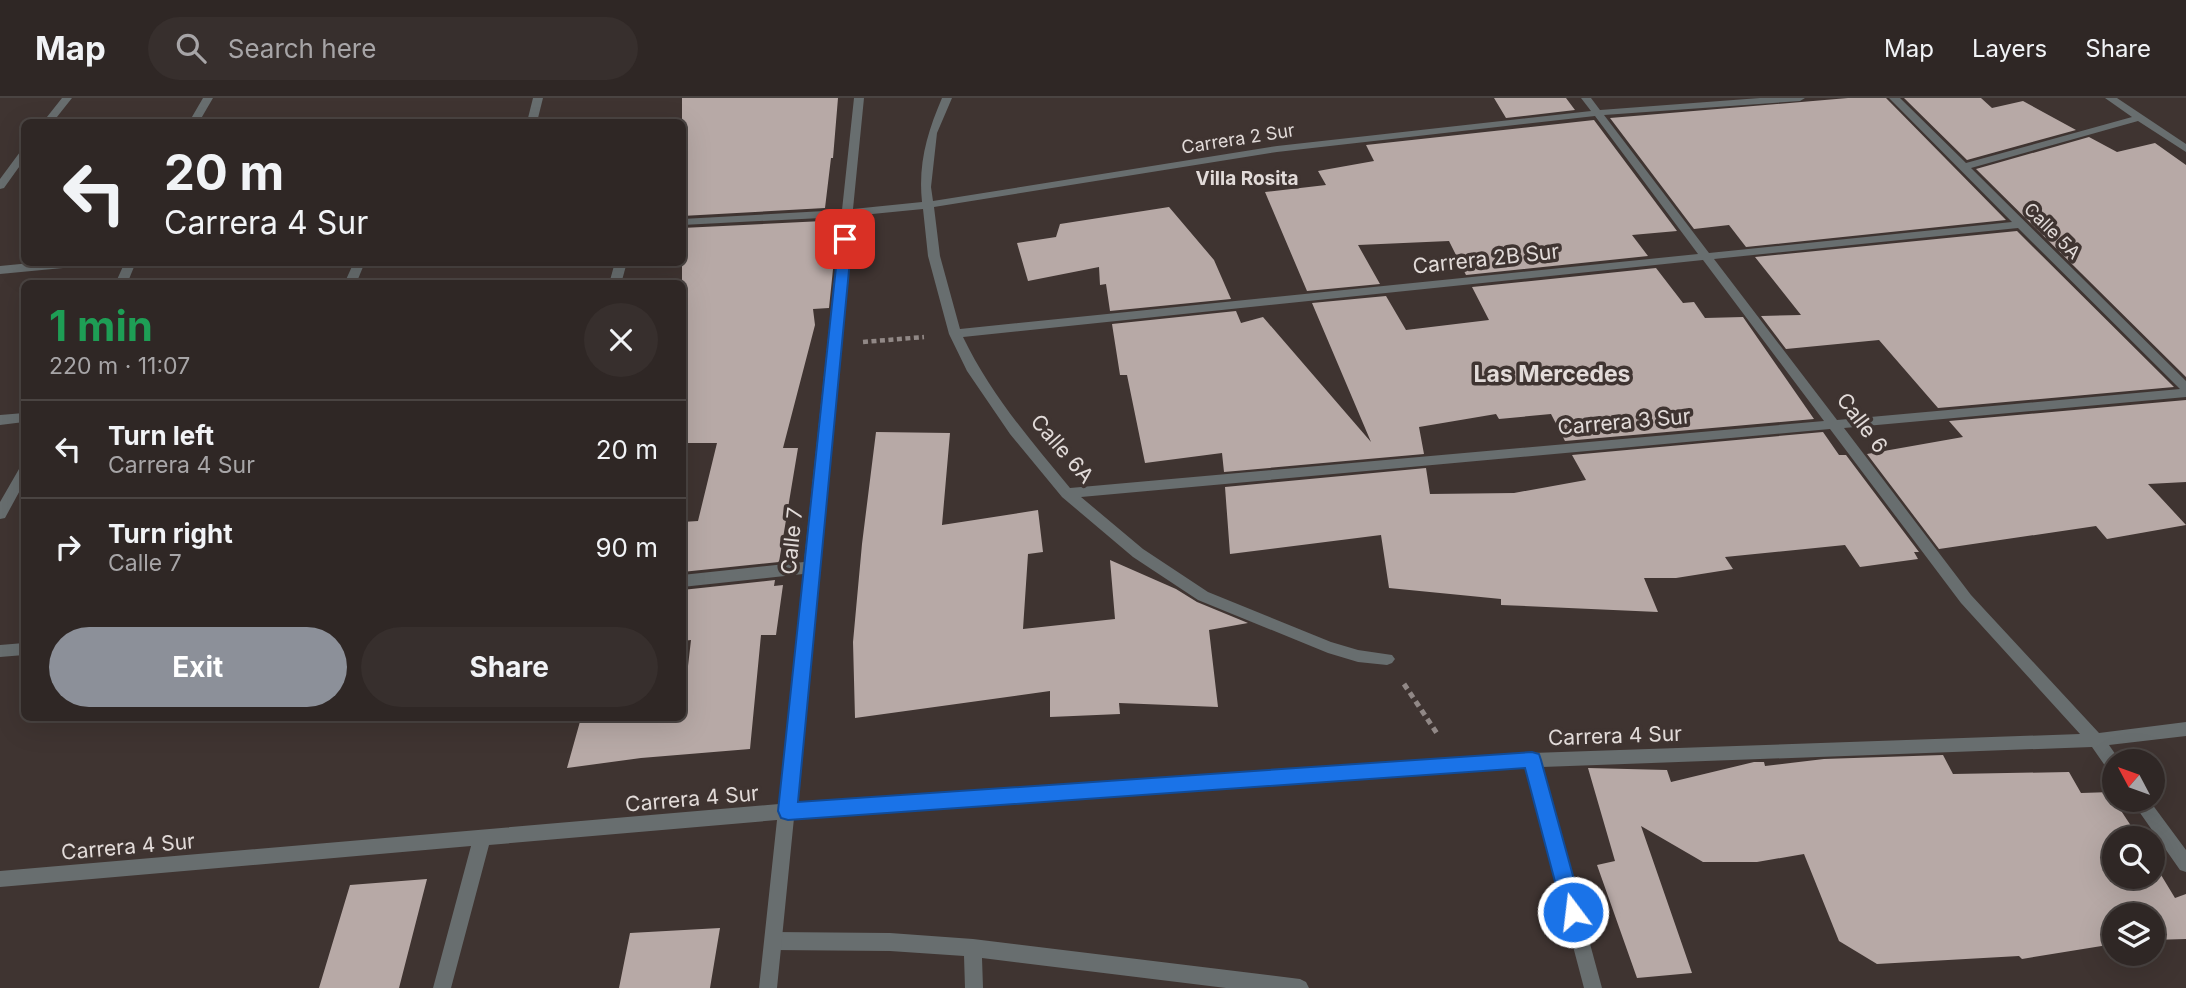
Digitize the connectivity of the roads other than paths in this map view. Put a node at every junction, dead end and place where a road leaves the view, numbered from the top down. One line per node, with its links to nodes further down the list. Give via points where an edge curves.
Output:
1 (67, 98): 12 (street)
2 (208, 98): 13 (street)
3 (538, 98): 14 (street)
4 (859, 98): 21 (street, Calle 7)
5 (947, 98): 20 (street, Calle 6A, via 932,133)
6 (1586, 98): 10 (street, Calle 6)
7 (1800, 98): 10 (street, Carrera 2 Sur)
8 (1894, 98): 17 (street, Calle 5A)
9 (2110, 98): 11 (street)
10 (1597, 113): 20 (street, Carrera 2 Sur, via 1277,149); 24 (street, Calle 6)
11 (2139, 118): 15 (street); 17 (street)
12 (50, 119)
13 (196, 119)
14 (533, 119)
15 (2186, 149)
16 (21, 157): 18 (street)
17 (1963, 167): 23 (street, Calle 5A)
18 (5, 175): 19 (street)
19 (0, 186)
20 (926, 205): 21 (street, Carrera 2 Sur); 27 (street, Calle 6A)
21 (848, 213): 22 (street, Carrera 2 Sur); 35 (street, Calle 7)
22 (686, 222)
23 (2021, 224): 24 (street, Carrera 2B Sur); 28 (street, Calle 5A)
24 (1706, 257): 27 (street, Carrera 2B Sur); 31 (street, Calle 6)
25 (42, 266): 26 (street)
26 (0, 270)
27 (955, 334): 33 (street, Calle 6A, via 1015,431)
28 (2186, 391): 31 (street, Carrera 3 Sur)
29 (21, 418): 30 (street)
30 (0, 420)
31 (1835, 424): 33 (street, Carrera 3 Sur); 41 (street, Calle 6, via 1966,598)
32 (21, 477): 34 (street)
33 (1066, 493): 39 (street, Calle 6A, via 1138,553 1203,596 1328,647)
34 (0, 514)
35 (812, 567): 36 (street); 44 (street, Calle 7)
36 (686, 581)
37 (21, 649): 38 (street)
38 (0, 651)
39 (1387, 659)
40 (2186, 729): 41 (street, Carrera 4 Sur)
41 (2095, 740): 42 (street, Calle 6); 43 (street, Carrera 4 Sur)
42 (2102, 749)
43 (1532, 760): 44 (street, Carrera 4 Sur); 56 (street)
44 (788, 811): 46 (street, Carrera 4 Sur); 49 (street, Calle 7)
45 (2148, 812): 47 (street)
46 (482, 838): 48 (street, Carrera 4 Sur); 52 (street)
47 (2186, 864)
48 (0, 879)
49 (774, 941): 50 (street); 53 (street, Calle 7)
50 (973, 948): 51 (street); 54 (street)
51 (1165, 980): 55 (street)
52 (442, 988)
53 (768, 988)
54 (974, 988)
55 (1300, 988)
56 (1593, 988)

